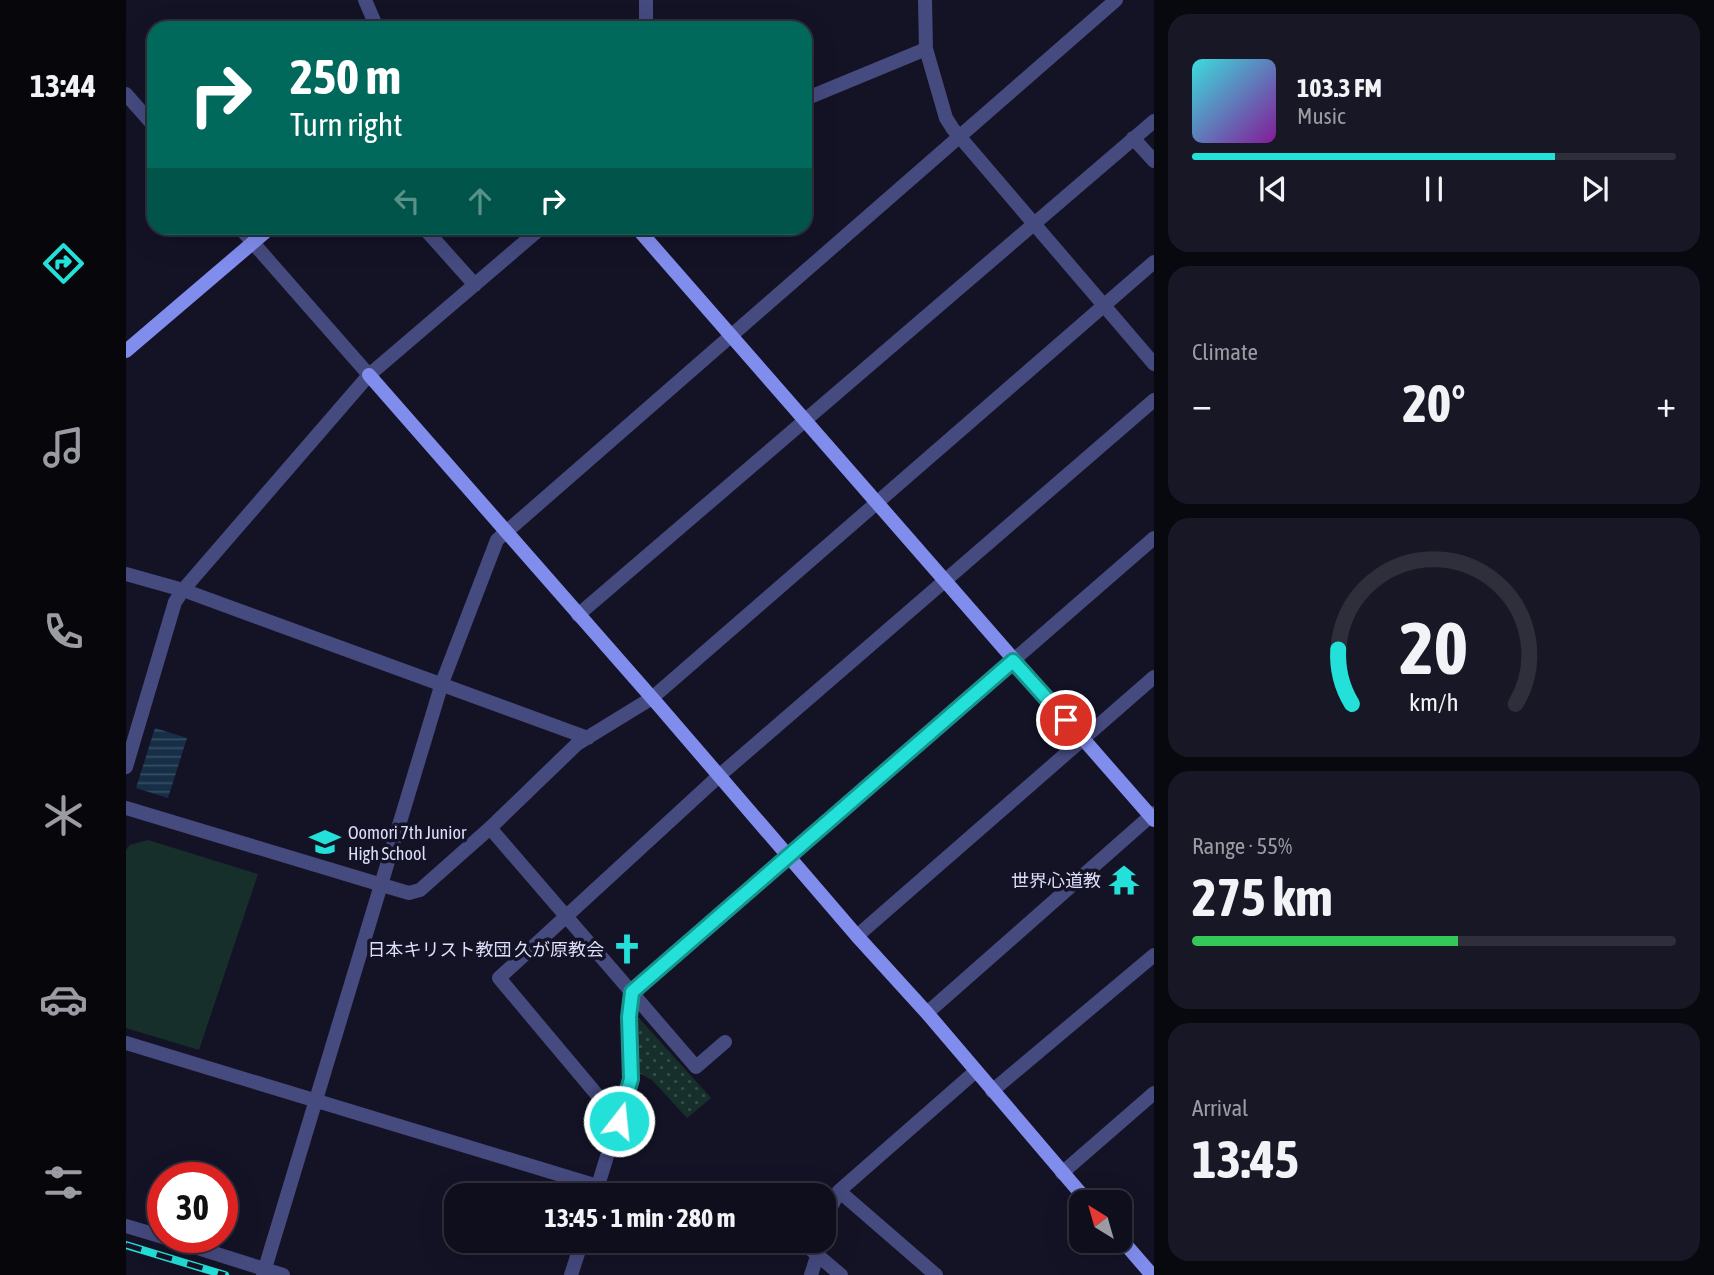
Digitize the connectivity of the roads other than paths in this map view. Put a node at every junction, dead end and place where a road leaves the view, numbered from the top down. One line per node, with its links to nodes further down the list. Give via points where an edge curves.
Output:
1 (365, 0): 5 (street)
2 (646, 0): 6 (street)
3 (925, 0): 7 (street)
4 (1116, 0): 12 (street)
5 (374, 21)
6 (646, 21)
7 (926, 49): 9 (street); 12 (street, via 946,118)
8 (126, 94): 10 (street)
9 (812, 96)
10 (147, 118)
11 (1154, 121): 13 (street)
12 (960, 138): 15 (street); 25 (street)
13 (1133, 138): 14 (street); 15 (street)
14 (1154, 161)
15 (1032, 223): 24 (street); 30 (street)
16 (246, 235): 21 (street)
17 (262, 235): 21 (street)
18 (430, 235): 23 (street)
19 (533, 235): 23 (street)
20 (643, 235): 25 (street)
21 (253, 242): 26 (street); 28 (street)
22 (1154, 262): 24 (street)
23 (475, 285): 28 (street)
24 (1104, 306): 27 (street); 31 (street)
25 (730, 336): 30 (street); 32 (street)
26 (126, 351)
27 (1154, 364)
28 (369, 375): 32 (street); 36 (street)
29 (1154, 400): 35 (street)
30 (804, 420): 31 (street); 37 (street)
31 (876, 503): 35 (street); 41 (street)
32 (506, 531): 37 (street); 40 (street, via 497,540)
33 (1154, 538): 38 (street)
34 (126, 574): 36 (street)
35 (945, 580): 38 (street); 45 (street)
36 (183, 590): 40 (street); 44 (street, via 175,602)
37 (578, 615): 41 (street)
38 (1013, 661): 43 (street); 49 (street)
39 (1154, 677): 43 (street)
40 (442, 683): 42 (street); 50 (street)
41 (652, 698): 42 (street); 45 (street)
42 (588, 738): 48 (street)
43 (1083, 739): 47 (street); 52 (street)
44 (126, 767)
45 (720, 775): 49 (street); 51 (street)
46 (126, 808): 50 (street)
47 (1153, 816): 55 (street)
48 (490, 828): 50 (street, via 420,890 409,893); 51 (street)
49 (789, 856): 52 (street); 54 (street)
50 (382, 886): 61 (street)
51 (566, 915): 54 (street); 62 (street, via 499,978)
52 (857, 936): 55 (street)
53 (1154, 955): 59 (street)
54 (632, 992): 56 (street, via 696,1067); 62 (street, via 631,1079)
55 (927, 1013): 58 (street)
56 (725, 1042)
57 (126, 1043): 61 (street)
58 (976, 1071): 59 (street); 67 (street)
59 (992, 1091): 63 (street)
60 (1154, 1093): 63 (street)
61 (315, 1102): 64 (street); 76 (street)
62 (619, 1121): 65 (street)
63 (1062, 1173): 66 (street)
64 (571, 1183)
65 (599, 1183)
66 (1077, 1190)
67 (839, 1191): 68 (street); 81 (street)
68 (836, 1197)
69 (126, 1226): 70 (street)
70 (147, 1232)
71 (1132, 1252): 82 (street)
72 (209, 1253): 76 (street)
73 (578, 1253): 78 (street)
74 (818, 1253): 79 (street)
75 (824, 1253): 80 (street)
76 (264, 1272): 77 (street)
77 (283, 1275)
78 (572, 1275)
79 (811, 1275)
80 (841, 1275)
81 (936, 1275)
82 (1152, 1275)

